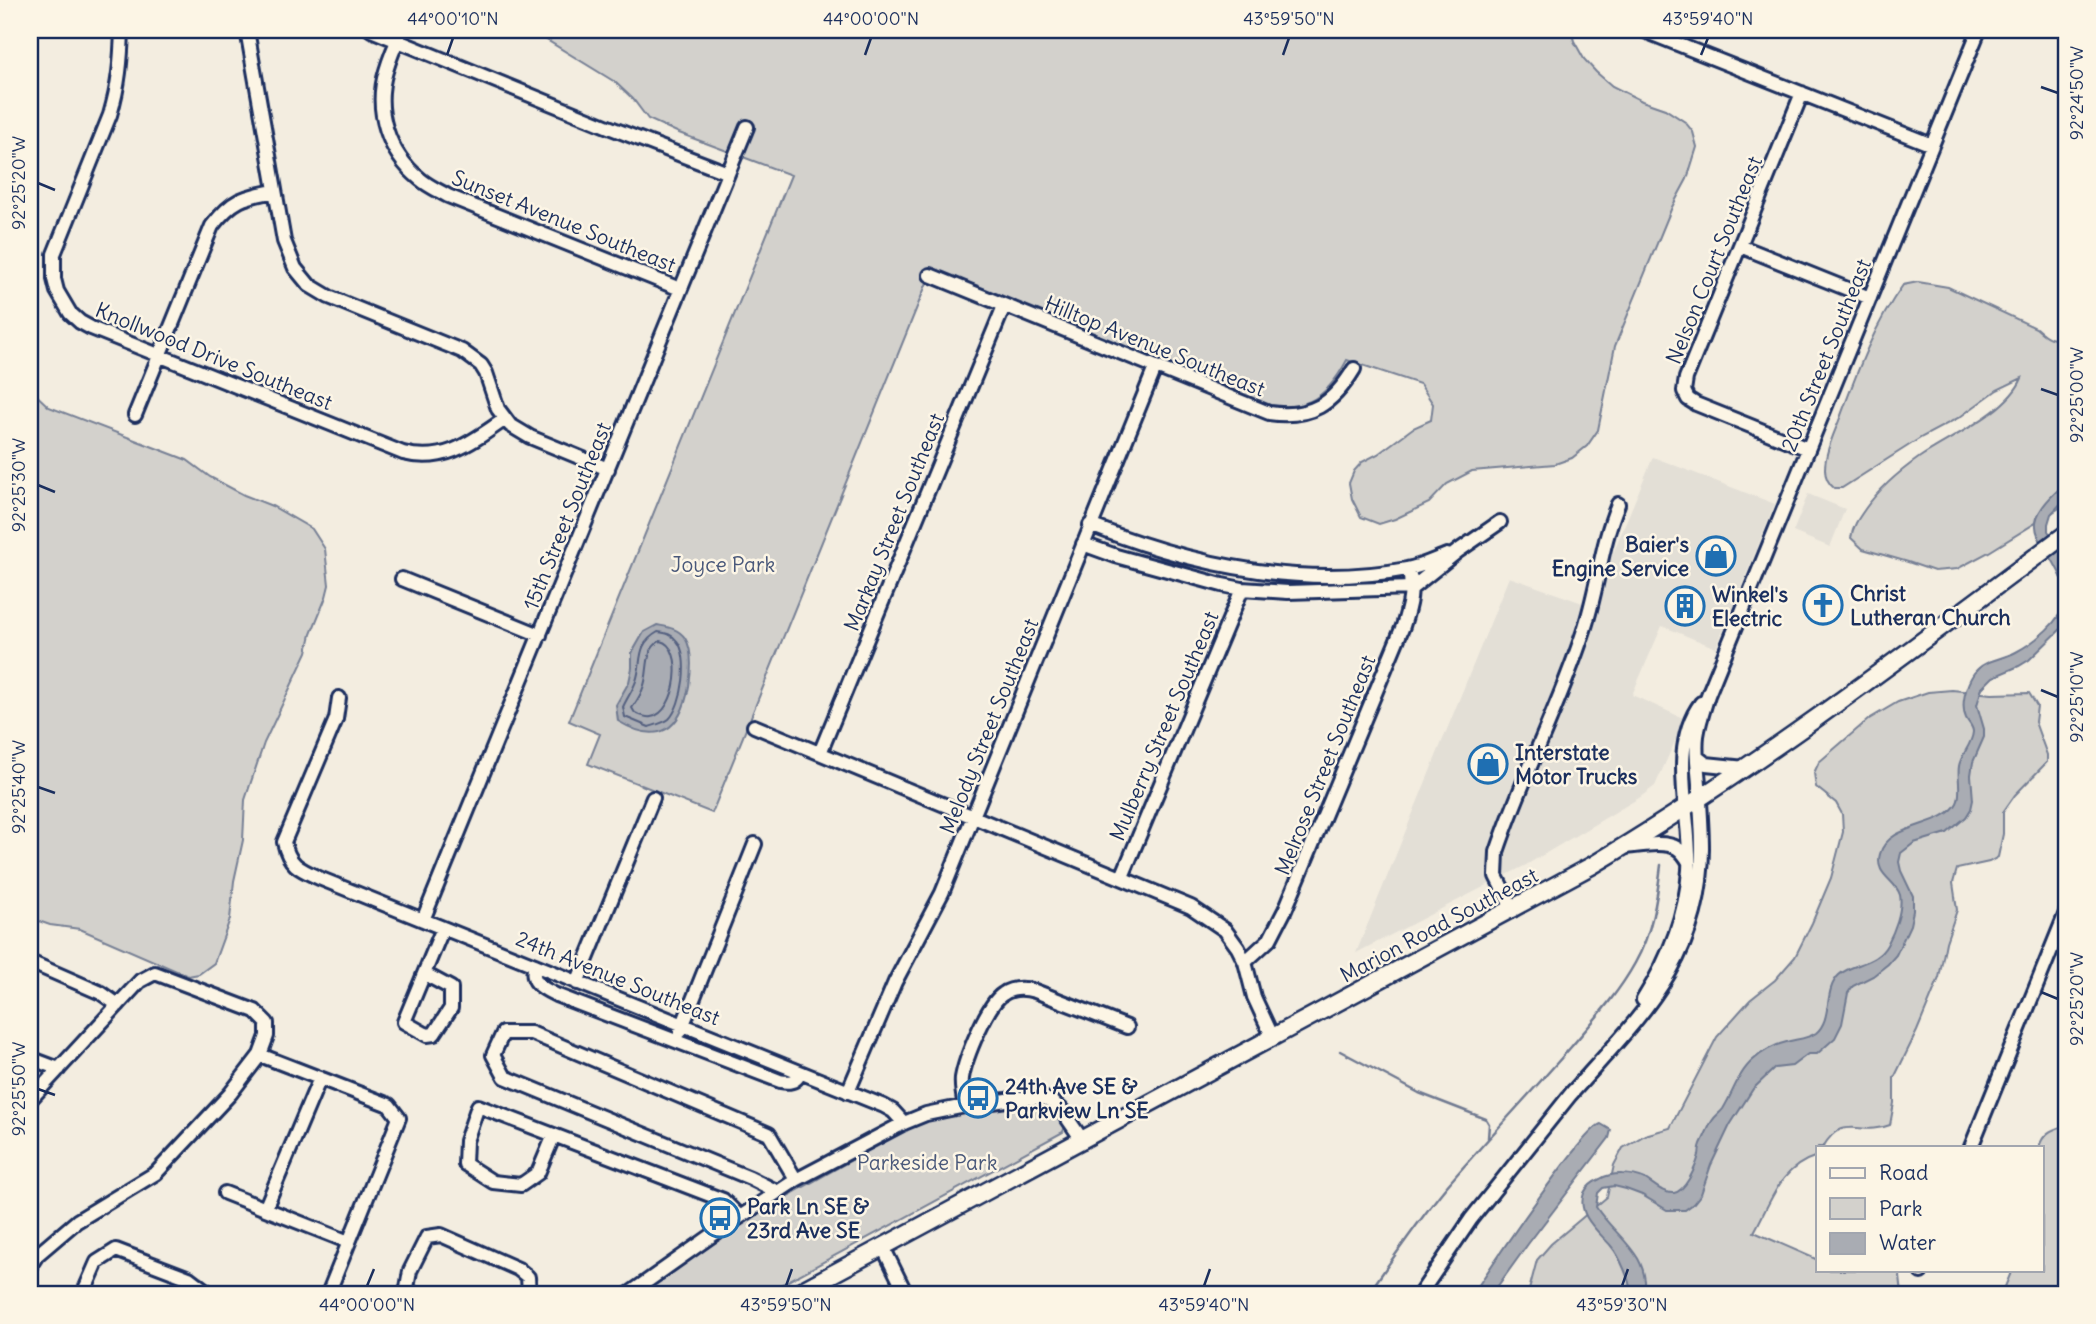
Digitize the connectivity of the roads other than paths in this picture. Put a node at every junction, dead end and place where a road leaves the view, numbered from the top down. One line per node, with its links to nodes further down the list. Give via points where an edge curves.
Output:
1 (122, 30): 17 (street, Knollwood Drive Southeast, via 116,96 58,242 54,279 62,300 80,322)
2 (247, 30): 11 (street)
3 (371, 30): 6 (street)
4 (1642, 30): 7 (street)
5 (1979, 30): 9 (street, 20th Street Southeast)
6 (400, 35): 10 (street, via 611,128); 14 (street, Sunset Avenue Southeast, via 386,71 381,106 389,138 419,179 448,196)
7 (1802, 93): 9 (street); 12 (street, Nelson Court Southeast)
8 (747, 127): 10 (street, 15th Street Southeast)
9 (1932, 145): 15 (street, 20th Street Southeast)
10 (728, 173): 14 (street, 15th Street Southeast)
11 (275, 191): 17 (street, via 231,204 212,226); 21 (street, via 289,255 309,285 474,359 486,373)
12 (1740, 246): 15 (street); 22 (street, Nelson Court Southeast, via 1686,378 1685,395 1696,404)
13 (930, 275): 16 (street, Hilltop Avenue Southeast)
14 (680, 289): 23 (street, 15th Street Southeast)
15 (1870, 298): 22 (street, 20th Street Southeast)
16 (1004, 306): 18 (street, Hilltop Avenue Southeast); 38 (street, Markay Street Southeast)
17 (159, 356): 20 (street); 21 (street, Knollwood Drive Southeast, via 417,457 467,445)
18 (1155, 368): 19 (street, Hilltop Avenue Southeast, via 1254,408 1285,415 1326,403); 26 (street, Melody Street Southeast)
19 (1354, 369)
20 (135, 415)
21 (505, 419): 23 (street, via 521,433)
22 (1808, 449): 35 (street, 20th Street Southeast)
23 (608, 469): 34 (street, 15th Street Southeast)
24 (1618, 504): 48 (street, via 1602,549 1583,632 1497,852 1496,876)
25 (1500, 522): 29 (street)
26 (1090, 525): 28 (street, Melody Street Southeast); 30 (street, via 1181,556 1250,570 1353,575)
27 (2066, 534): 40 (main road, Marion Road Southeast)
28 (1083, 544): 33 (street); 43 (street, Melody Street Southeast)
29 (1458, 551): 30 (street); 32 (street)
30 (1409, 569): 32 (street, Melrose Street Southeast)
31 (402, 579): 34 (street)
32 (1412, 588): 33 (street); 53 (street, Melrose Street Southeast, via 1403,626 1281,920 1264,946)
33 (1242, 589): 47 (street, Mulberry Street Southeast)
34 (540, 635): 50 (street, 15th Street Southeast)
35 (1708, 695): 39 (street, 20th Street Southeast, via 1698,727); 42 (street, 20th Street Southeast, via 1695,712 1685,739)
36 (339, 698): 50 (street, 24th Avenue Southeast, via 335,719 284,842 286,854 305,872)
37 (754, 726): 38 (street)
38 (820, 753): 43 (street)
39 (1697, 757): 40 (street, via 1706,764); 42 (street, 20th Street Southeast)
40 (1745, 768): 42 (main road, Marion Road Southeast)
41 (653, 798): 56 (street)
42 (1693, 803): 45 (main road, Marion Road Southeast); 46 (street, 20th Street Southeast); 68 (street, 20th Street Southeast, via 1702,847 1699,892 1678,960 1644,1010)
43 (973, 816): 47 (street); 67 (street, Melody Street Southeast)
44 (755, 844): 58 (street)
45 (1624, 847): 46 (street, via 1675,847); 48 (main road, Marion Road Southeast)
46 (1689, 862): 68 (street, 20th Street Southeast, via 1682,910 1657,975)
47 (1122, 877): 53 (street, via 1191,906 1214,921)
48 (1513, 910): 60 (main road, Marion Road Southeast)
49 (2066, 913): 74 (street)
50 (423, 920): 51 (street, 24th Avenue Southeast)
51 (443, 928): 54 (street, 24th Avenue Southeast); 55 (street)
52 (30, 962): 57 (street)
53 (1245, 962): 60 (street, via 1254,997)
54 (535, 965): 56 (street, 24th Avenue Southeast); 61 (street, via 532,974 543,988)
55 (425, 974): 55 (street, via 451,988 451,1008 434,1034 427,1035 404,1022)
56 (577, 982): 58 (street, 24th Avenue Southeast)
57 (118, 1005): 62 (street, via 140,981 155,973 255,1011 267,1023); 64 (street)
58 (682, 1025): 61 (street); 65 (street, 24th Avenue Southeast)
59 (1127, 1027): 70 (street, via 1035,991 1009,990 988,1010 966,1063 962,1079)
60 (1273, 1038): 73 (main road, Marion Road Southeast)
61 (676, 1041): 65 (street, via 780,1082 793,1081)
62 (260, 1055): 66 (street); 82 (street, via 156,1173 76,1221)
63 (30, 1058): 64 (street)
64 (58, 1069): 69 (street)
65 (800, 1073): 67 (street, 24th Avenue Southeast)
66 (320, 1078): 78 (street); 80 (street, via 389,1105 399,1118)
67 (848, 1093): 71 (street, 24th Avenue Southeast, via 890,1109)
68 (1570, 1096): 91 (street, 20th Street Southeast, via 1471,1219)
69 (30, 1100)
70 (965, 1106): 71 (street); 73 (street, via 1020,1098 1049,1100 1069,1118)
71 (904, 1123): 75 (street)
72 (554, 1135): 72 (street, via 538,1173 521,1185 493,1182 465,1164 466,1140 478,1106); 79 (street, via 723,1200)
73 (1083, 1141): 81 (main road, Marion Road Southeast)
74 (1971, 1146)
75 (796, 1180): 76 (street); 76 (street, via 769,1134 531,1033 503,1033 493,1055 505,1077)
76 (778, 1192): 79 (street)
77 (225, 1193): 78 (street)
78 (265, 1209): 80 (street)
79 (740, 1217): 88 (street)
80 (349, 1242): 85 (street)
81 (883, 1247): 89 (main road, Marion Road Southeast); 90 (street)
82 (30, 1266)
83 (83, 1294): 84 (street, via 97,1262 116,1250 190,1278)
84 (210, 1294)
85 (328, 1294)
86 (414, 1294): 87 (street, via 407,1287 410,1271 427,1237 441,1236 518,1269 528,1277)
87 (529, 1294)
88 (629, 1294)
89 (796, 1294)
90 (906, 1294)
91 (1420, 1294)

